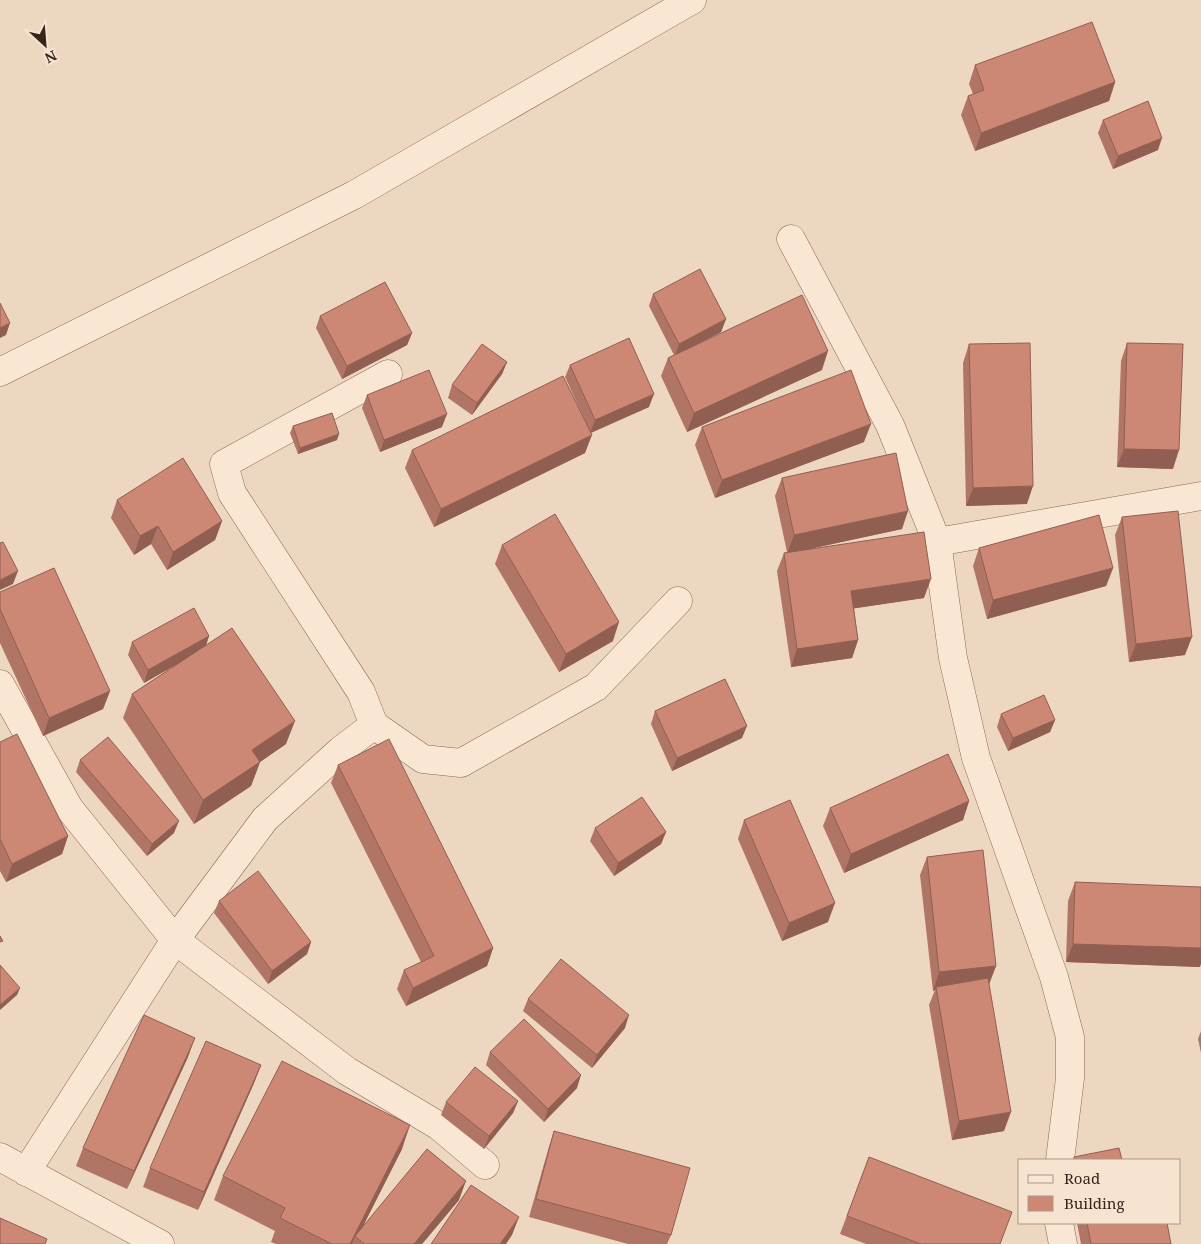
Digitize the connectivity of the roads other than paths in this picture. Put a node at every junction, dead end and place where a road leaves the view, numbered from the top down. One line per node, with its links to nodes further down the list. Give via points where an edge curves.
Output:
1 (692, 0): 3 (street, via 354,195)
2 (791, 240): 6 (street, via 890,425)
3 (0, 372)
4 (388, 374): 9 (street, via 224,464 232,493 361,692)
5 (1201, 496): 6 (street)
6 (937, 542): 12 (street, via 954,658 976,758 1054,977 1070,1037 1070,1078)
7 (678, 601): 9 (street, via 596,687 461,763 423,759)
8 (0, 684): 10 (street, via 69,808)
9 (374, 725): 10 (street, via 341,750 265,819)
10 (174, 940): 13 (street, via 347,1071 439,1126); 14 (street)
11 (0, 1157): 14 (street)
12 (1060, 1159)
13 (485, 1165)
14 (26, 1172): 16 (street)
15 (1059, 1224): 17 (street)
16 (160, 1244)
17 (1063, 1244)

